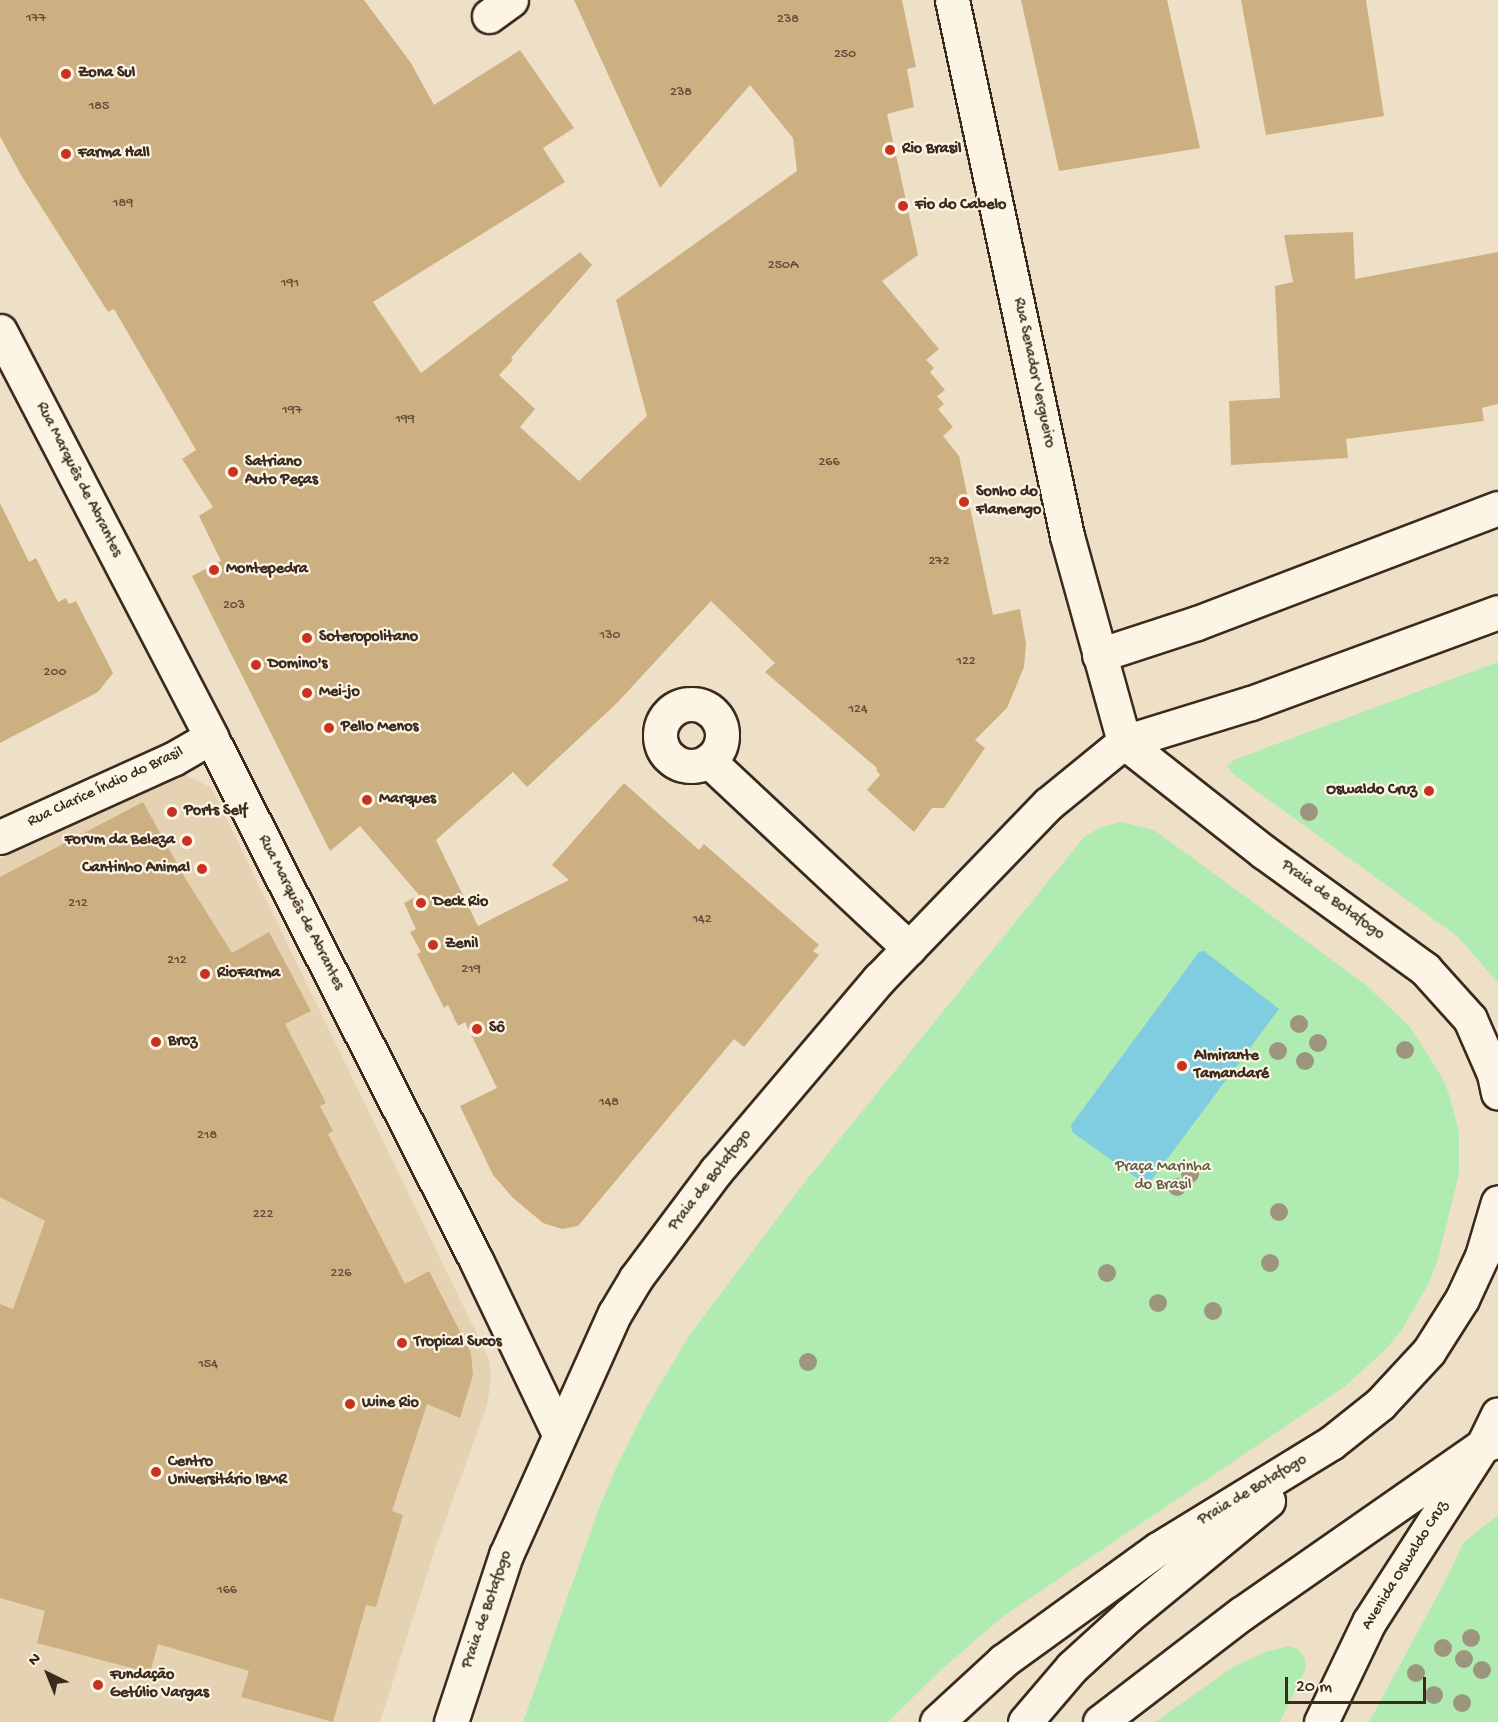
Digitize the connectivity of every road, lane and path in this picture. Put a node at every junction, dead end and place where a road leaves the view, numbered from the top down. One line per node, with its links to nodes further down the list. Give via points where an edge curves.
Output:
1 (952, 0): 5 (main road, Rua Senador Vergueiro, via 1067,536)
2 (0, 331): 6 (main road, Rua Marquês de Abrantes)
3 (1498, 508): 5 (main road, via 1197,623)
4 (1498, 612): 7 (main road, Praia de Botafogo, via 1251,704)
5 (1100, 655): 7 (main road, Rua Senador Vergueiro)
6 (211, 737): 9 (main road, Rua Clarice Índio do Brasil, via 173,759); 14 (main road, Rua Marquês de Abrantes, via 477,1262)
7 (1124, 742): 10 (main road, Praia de Botafogo, via 1048,804); 11 (main road, Praia de Botafogo, via 1256,846 1425,969 1470,1019)
8 (709, 761): 10 (main road)
9 (0, 837)
10 (909, 948): 14 (main road, Praia de Botafogo, via 716,1171 636,1278 615,1313)
11 (1498, 1093)
12 (1498, 1202): 15 (main road, Praia de Botafogo, via 1482,1256 1462,1299 1430,1351 1380,1404)
13 (1498, 1414): 16 (main road, Avenida Oswaldo Cruz)
14 (559, 1434): 17 (main road, Praia de Botafogo, via 506,1555)
15 (1331, 1443): 18 (main road, Praia de Botafogo, via 1158,1549 1003,1661); 19 (main road, via 1251,1516 1104,1637 1072,1667)
16 (1491, 1443): 20 (main road, via 1241,1614); 21 (main road, Avenida Oswaldo Cruz, via 1369,1622)
17 (451, 1722)
18 (936, 1722)
19 (1025, 1722)
20 (1100, 1722)
21 (1322, 1722)

